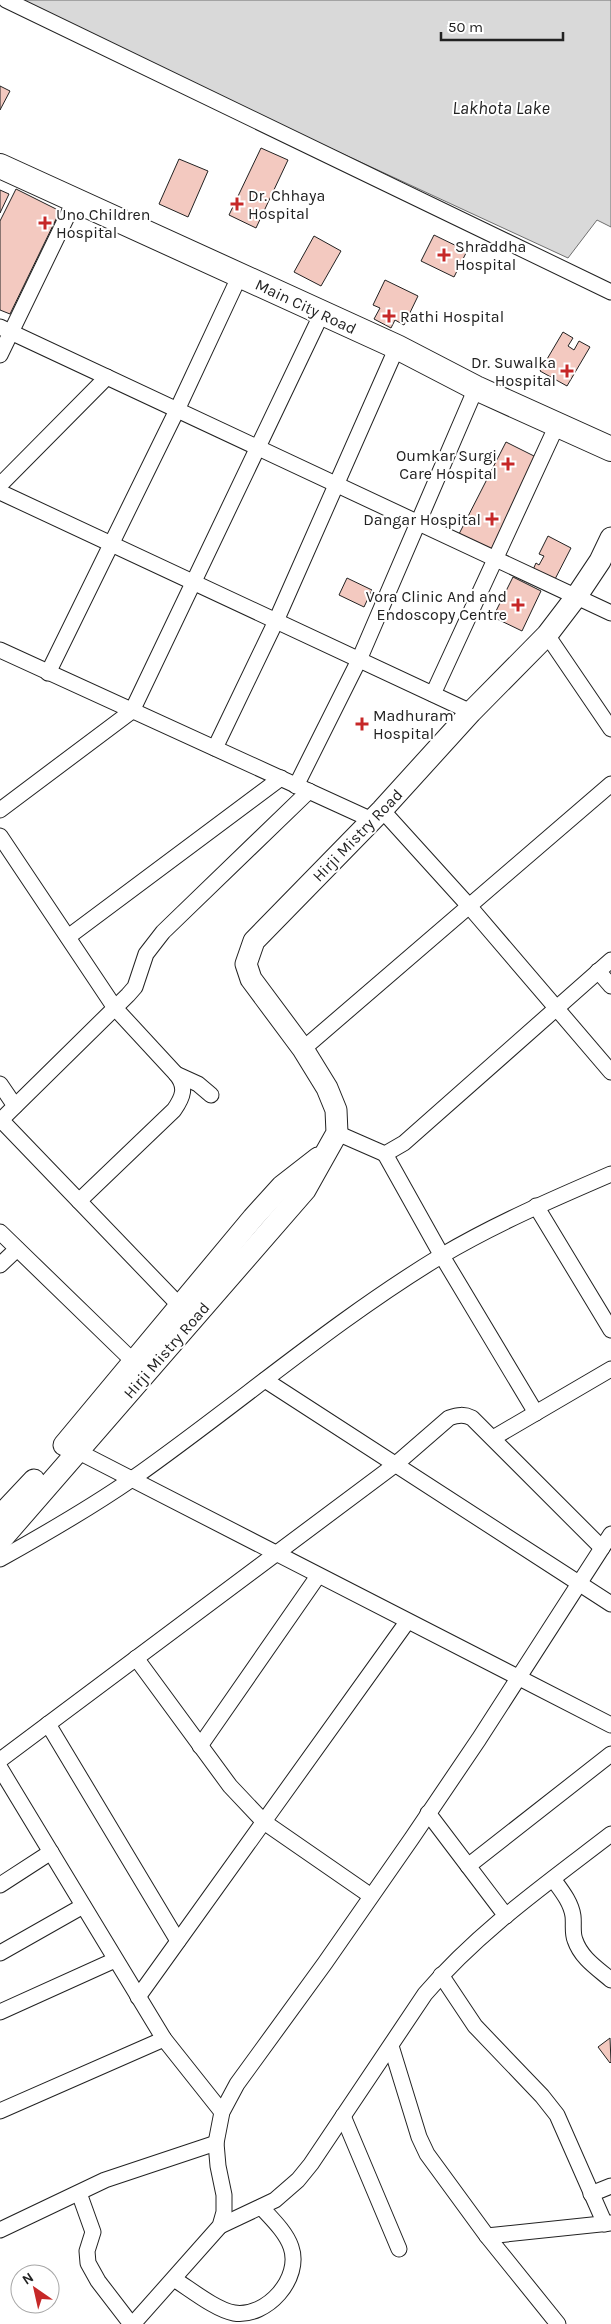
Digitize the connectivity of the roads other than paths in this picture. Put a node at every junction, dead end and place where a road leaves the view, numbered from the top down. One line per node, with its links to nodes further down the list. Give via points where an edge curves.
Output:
1 (6, 0): 5 (street)
2 (0, 166): 3 (main road, Main City Road)
3 (75, 200): 4 (main road, Main City Road); 7 (street)
4 (240, 275): 6 (main road, Main City Road); 12 (street)
5 (611, 292)
6 (322, 313): 8 (main road, Main City Road); 15 (street)
7 (5, 329): 9 (street); 10 (street)
8 (397, 347): 11 (main road, Main City Road); 17 (street)
9 (0, 355)
10 (107, 377): 12 (street); 16 (street)
11 (476, 388): 13 (main road, Main City Road); 19 (street)
12 (177, 410): 15 (street); 21 (street)
13 (557, 425): 14 (main road, Main City Road); 22 (street)
14 (608, 446)
15 (258, 448): 17 (street); 23 (street)
16 (0, 485)
17 (337, 485): 19 (street); 26 (street)
18 (0, 492): 21 (street)
19 (418, 523): 22 (street); 29 (street)
20 (611, 538): 24 (main road, Hirji Mistry Road)
21 (112, 544): 23 (street); 30 (street)
22 (496, 560): 24 (street); 31 (street)
23 (194, 583): 26 (street); 32 (street)
24 (576, 597): 25 (street); 27 (main road, Hirji Mistry Road)
25 (611, 614)
26 (276, 621): 29 (street); 35 (street)
27 (547, 635): 33 (main road, Hirji Mistry Road); 34 (street)
28 (2, 654): 30 (street)
29 (359, 660): 31 (street); 38 (street)
30 (48, 673): 32 (street)
31 (433, 694): 33 (street)
32 (132, 711): 35 (street); 39 (street)
33 (471, 712): 40 (main road, Hirji Mistry Road)
34 (611, 730)
35 (214, 748): 36 (street)
36 (280, 778): 38 (street); 43 (street)
37 (611, 784): 42 (street)
38 (302, 788): 40 (street); 47 (street, via 163,932 146,954 135,987)
39 (0, 810)
40 (377, 815): 42 (street); 49 (main road, Hirji Mistry Road, via 254,940 248,954 246,964 251,979)
41 (0, 836): 43 (street)
42 (469, 906): 48 (street); 49 (street)
43 (68, 937): 47 (street)
44 (611, 960): 45 (street)
45 (598, 971): 46 (street); 48 (street)
46 (611, 986)
47 (115, 1008): 51 (street); 54 (street)
48 (556, 1008): 50 (street); 58 (street, via 444,1109 404,1143)
49 (303, 1049): 56 (main road, Hirji Mistry Road, via 328,1088 336,1110)
50 (611, 1072)
51 (176, 1074): 53 (street, via 198,1084); 60 (street, via 184,1087 183,1098 174,1110)
52 (0, 1084): 54 (street)
53 (211, 1095)
54 (15, 1106): 55 (street)
55 (0, 1120): 60 (street)
56 (337, 1133): 57 (main road, Hirji Mistry Road); 58 (street)
57 (324, 1153): 66 (main road, Hirji Mistry Road, via 282,1186); 73 (main road, Hirji Mistry Road, via 305,1190)
58 (385, 1154): 64 (street)
59 (611, 1174): 61 (street)
60 (79, 1201): 66 (street)
61 (536, 1206): 64 (street); 67 (street)
62 (0, 1232): 63 (street)
63 (16, 1249): 65 (street); 68 (street)
64 (442, 1256): 70 (street, via 340,1324); 71 (street)
65 (0, 1265)
66 (179, 1305): 68 (main road, Hirji Mistry Road)
67 (611, 1330)
68 (134, 1362): 76 (main road, Hirji Mistry Road, via 56,1455)
69 (611, 1369): 71 (street)
70 (265, 1380): 74 (street); 75 (street)
71 (536, 1413): 72 (street)
72 (493, 1438): 74 (street, via 472,1418 456,1416 449,1418); 79 (street)
73 (78, 1451): 75 (street); 78 (main road, Hirji Mistry Road)
74 (396, 1464): 80 (street); 83 (street)
75 (132, 1479): 80 (street); 81 (street)
76 (0, 1515)
77 (611, 1534): 79 (street)
78 (0, 1541)
79 (602, 1548): 83 (street)
80 (275, 1553): 82 (street); 86 (street)
81 (0, 1559)
82 (318, 1576): 85 (street); 90 (street)
83 (580, 1583): 84 (street); 87 (street)
84 (611, 1604)
85 (407, 1622): 87 (street); 95 (street)
86 (136, 1658): 88 (street); 90 (street)
87 (517, 1679): 89 (street); 94 (street)
88 (48, 1724): 92 (street); 104 (street)
89 (611, 1725)
90 (200, 1746): 95 (street, via 230,1786)
91 (611, 1754): 98 (street)
92 (0, 1760)
93 (0, 1768): 97 (street)
94 (428, 1813): 98 (street); 101 (street)
95 (264, 1822): 101 (street); 104 (street)
96 (611, 1834): 99 (street)
97 (51, 1852): 100 (street); 102 (street)
98 (468, 1866): 103 (street)
99 (553, 1879): 103 (street); 108 (street, via 568,1900 573,1914 574,1939 581,1952)
100 (0, 1885)
101 (371, 1896): 114 (street, via 237,2084)
102 (83, 1906): 105 (street); 106 (street)
103 (506, 1916): 107 (street)
104 (178, 1941): 109 (street)
105 (0, 1953)
106 (115, 1960): 109 (street); 110 (street)
107 (441, 1975): 112 (street); 119 (street, via 475,2026 556,2115)
108 (611, 1980)
109 (138, 1997): 111 (street)
110 (0, 2012)
111 (164, 2039): 113 (street); 114 (street)
112 (391, 2046): 115 (street); 124 (street, via 419,2137 444,2180)
113 (0, 2111)
114 (222, 2112): 116 (street)
115 (343, 2116): 120 (street, via 298,2180 275,2200); 125 (street)
116 (216, 2143): 118 (street, via 105,2180); 122 (street, via 224,2195)
117 (611, 2186): 119 (street)
118 (79, 2193): 123 (street); 127 (street, via 93,2232 87,2251 88,2263 98,2282)
119 (591, 2194): 121 (street)
120 (261, 2207): 122 (street); 126 (street, via 291,2246 293,2259 290,2275 273,2300 259,2309 234,2313 218,2307)
121 (608, 2223): 124 (street)
122 (220, 2226): 126 (street)
123 (0, 2230)
124 (487, 2236): 128 (street)
125 (399, 2249)
126 (174, 2279): 127 (street)
127 (132, 2324)
128 (558, 2324)

